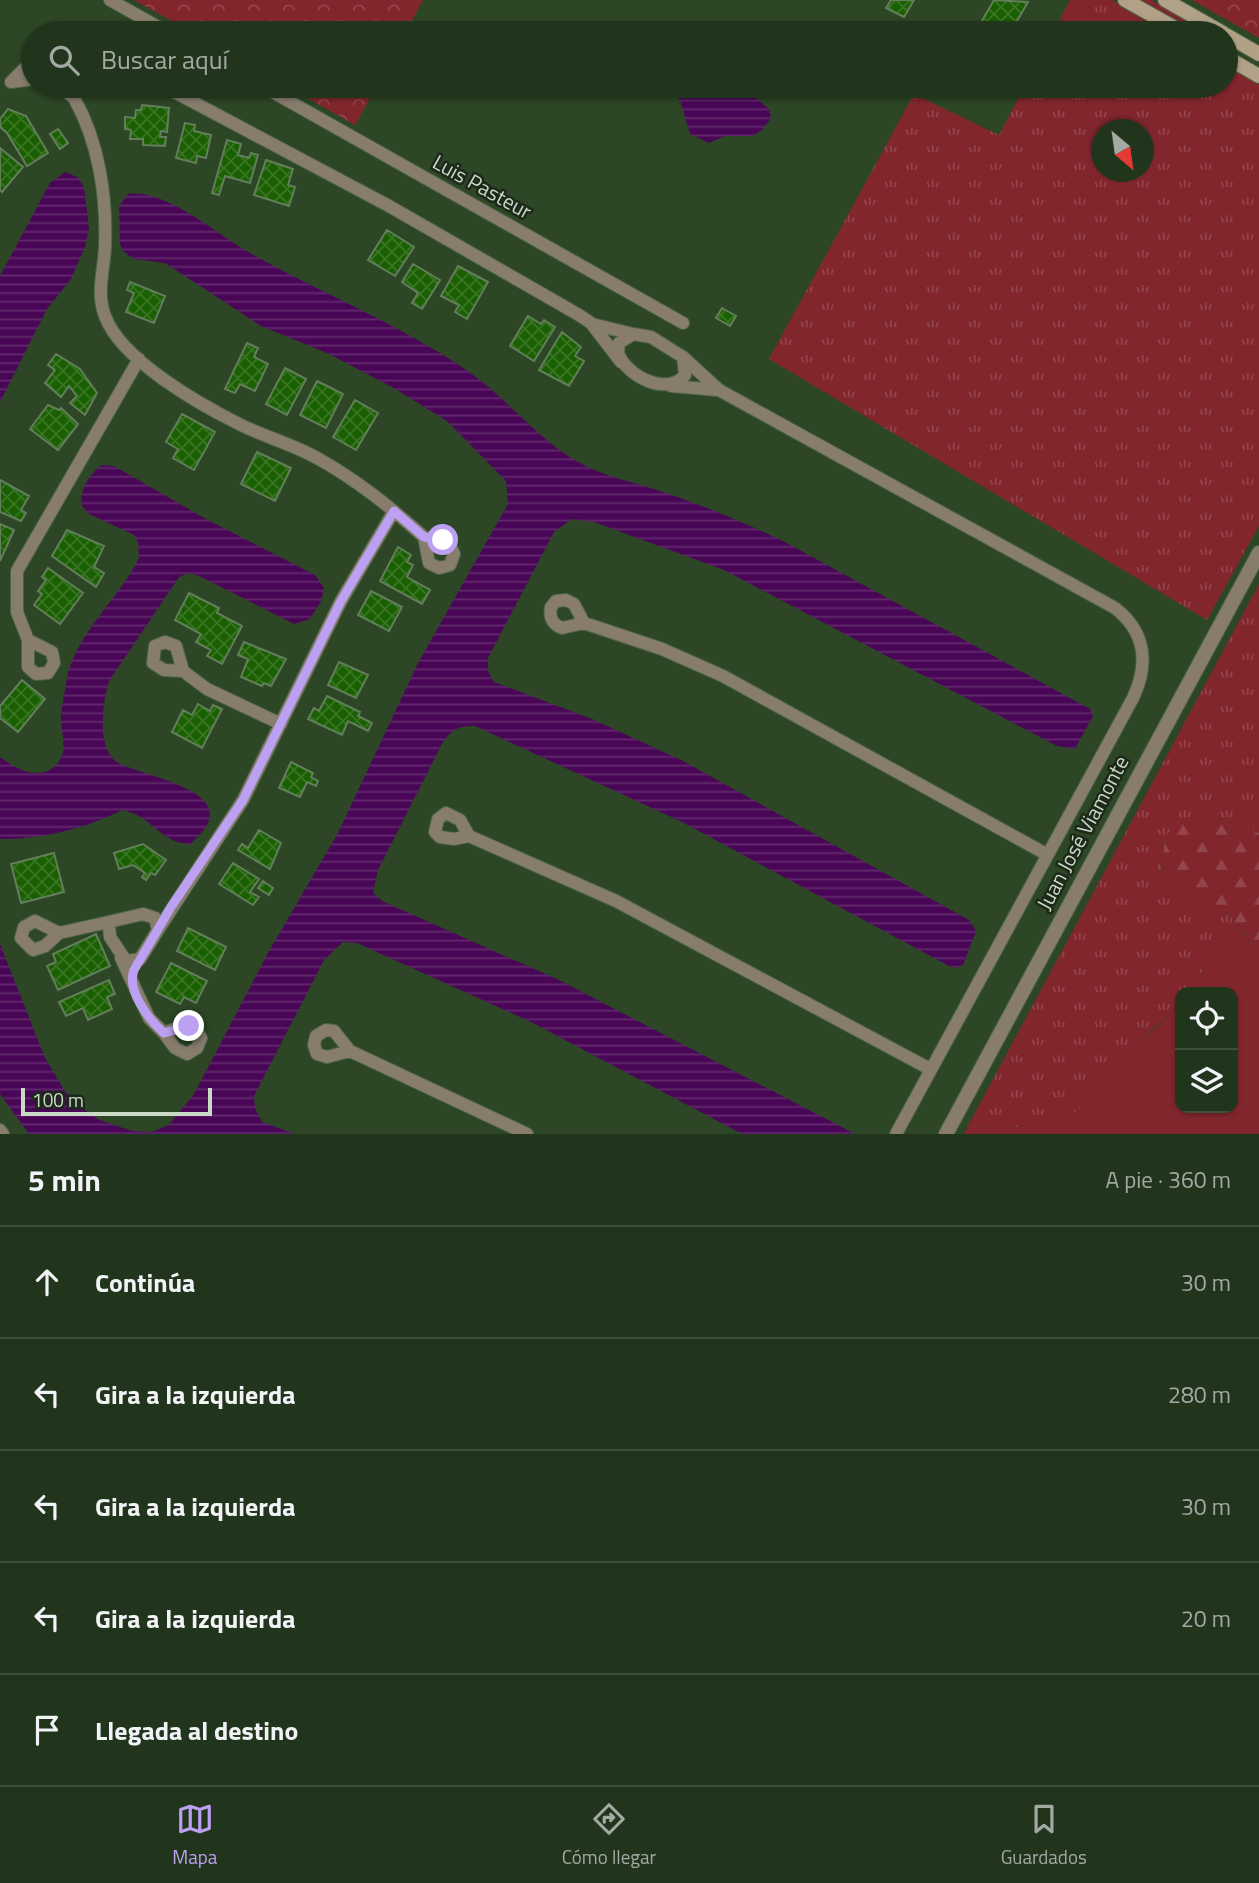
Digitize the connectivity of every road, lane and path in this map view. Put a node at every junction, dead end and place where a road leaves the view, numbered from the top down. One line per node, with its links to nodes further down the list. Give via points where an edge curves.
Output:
1 (110, 0): 4 (street)
2 (1125, 0): 5 (main road)
3 (1165, 0): 6 (main road)
4 (148, 21)
5 (1163, 21)
6 (1201, 21)
7 (1238, 42): 8 (main road)
8 (1259, 54)
9 (1238, 64): 11 (main road)
10 (21, 72): 13 (street)
11 (1259, 76)
12 (21, 81): 13 (street)
13 (11, 82): 14 (street)
14 (0, 90)
15 (76, 98): 22 (street, via 102,184 101,301 110,327)
16 (186, 98): 19 (street, via 389,206)
17 (283, 98): 18 (street, Luis Pasteur)
18 (683, 323)
19 (591, 324): 20 (street); 23 (street)
20 (632, 334): 21 (street, via 652,337); 23 (street, via 619,343)
21 (683, 357): 24 (street, via 685,375); 25 (street)
22 (139, 359): 26 (street, via 222,415 283,440 359,483); 30 (street, via 17,571 17,612)
23 (621, 362): 24 (street, via 640,376)
24 (671, 386): 25 (street)
25 (719, 390): 34 (street, via 1127,618 1144,654 1141,681)
26 (394, 511): 27 (street); 32 (street, via 341,601)
27 (424, 537)
28 (1259, 553): 52 (street, Juan José Viamonte)
29 (584, 622): 34 (street, via 723,676)
30 (28, 640)
31 (184, 671): 32 (street, via 208,689)
32 (281, 724): 35 (street, via 243,800)
33 (469, 836): 47 (street, via 616,901)
34 (1046, 853): 47 (street)
35 (171, 907): 36 (street); 39 (street)
36 (143, 914): 37 (street); 39 (street, via 155,918)
37 (113, 921): 38 (street); 41 (street)
38 (94, 926): 40 (street); 41 (street)
39 (158, 930): 43 (street)
40 (59, 933)
41 (110, 937): 42 (street)
42 (121, 957): 43 (street, via 131,962); 44 (street)
43 (140, 959): 44 (street)
44 (132, 976): 45 (street, via 149,1018)
45 (164, 1033)
46 (350, 1051): 50 (street)
47 (930, 1069): 51 (street)
48 (0, 1130): 49 (street)
49 (3, 1134)
50 (527, 1134)
51 (896, 1134)
52 (946, 1134)

